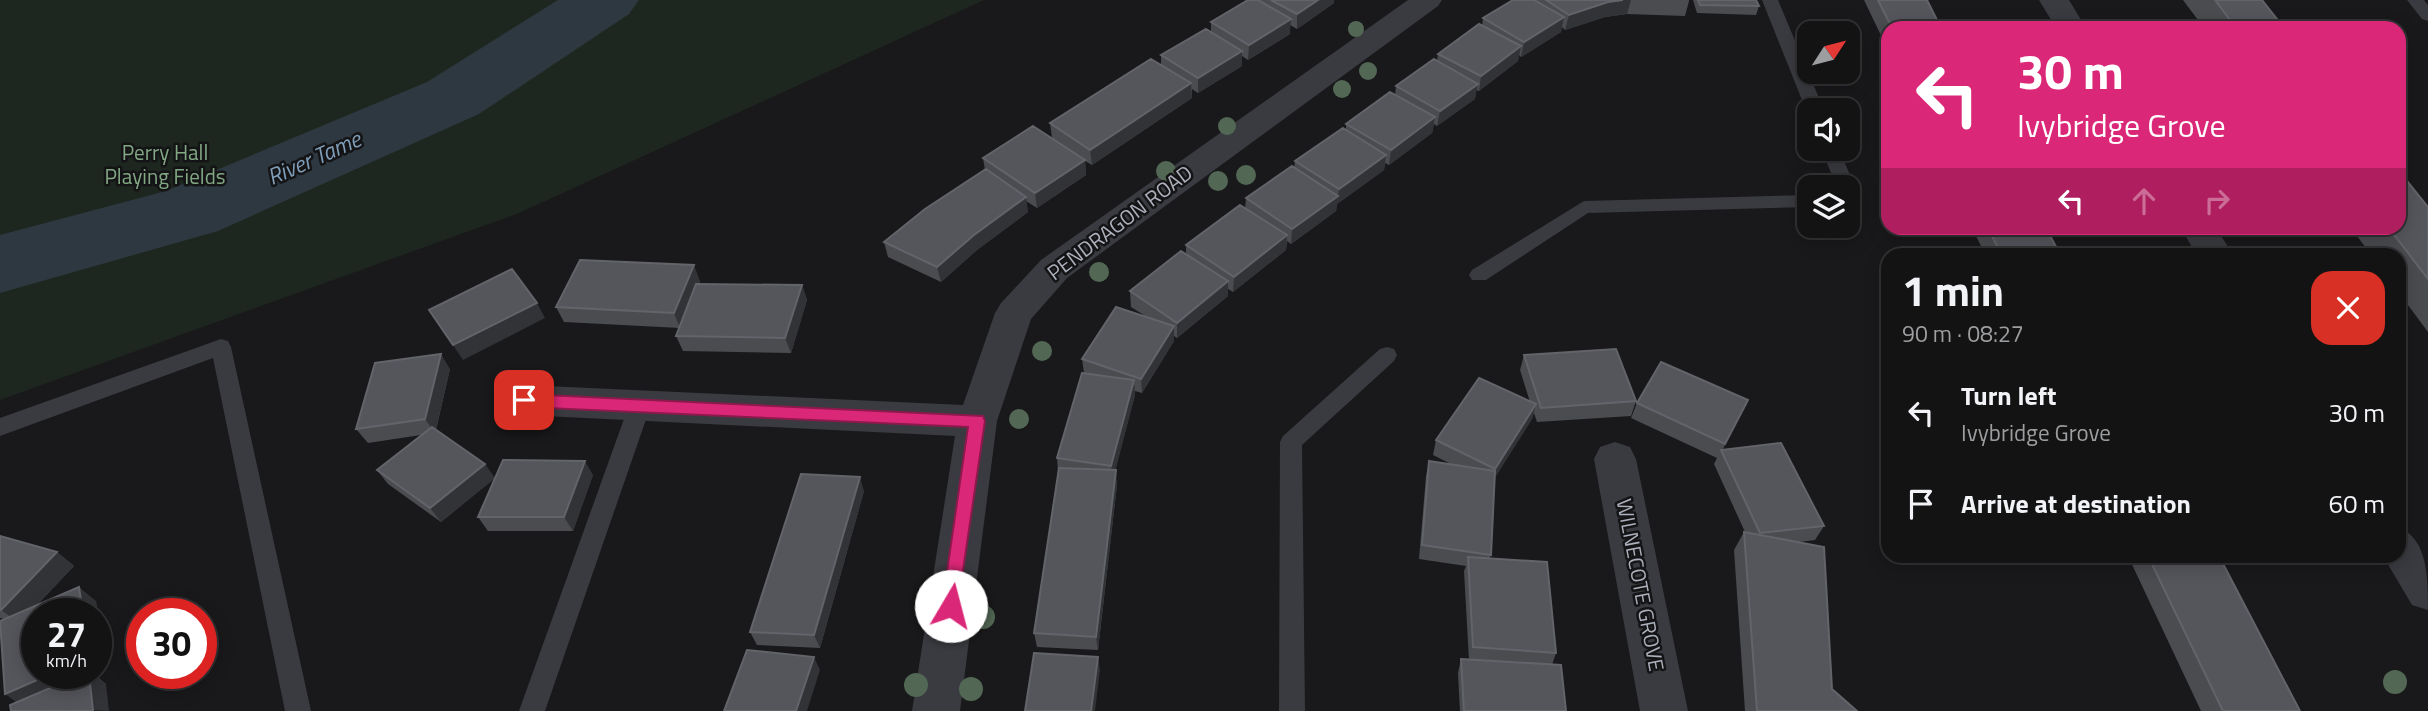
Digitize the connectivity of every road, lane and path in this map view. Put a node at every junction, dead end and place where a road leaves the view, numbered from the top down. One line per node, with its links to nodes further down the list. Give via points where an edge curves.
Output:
1 (1427, 0): 13 (street, PENDRAGON ROAD, via 1054,269 1014,313)
2 (1770, 0): 7 (lane)
3 (2054, 0): 6 (street)
4 (2415, 0): 5 (lane)
5 (2428, 16)
6 (2067, 21)
7 (1810, 98)
8 (1797, 201): 9 (lane, via 1584,207)
9 (1479, 275)
10 (1387, 355): 21 (lane, via 1291,442)
11 (524, 400): 12 (street)
12 (640, 405): 13 (street); 19 (lane)
13 (977, 421): 20 (street, PENDRAGON ROAD)
14 (0, 427): 18 (lane, via 221,347)
15 (1615, 459): 22 (street, WILNECOTE GROVE)
16 (2406, 556): 17 (street)
17 (2428, 591)
18 (298, 711)
19 (532, 711)
20 (936, 711)
21 (1292, 711)
22 (1664, 711)

